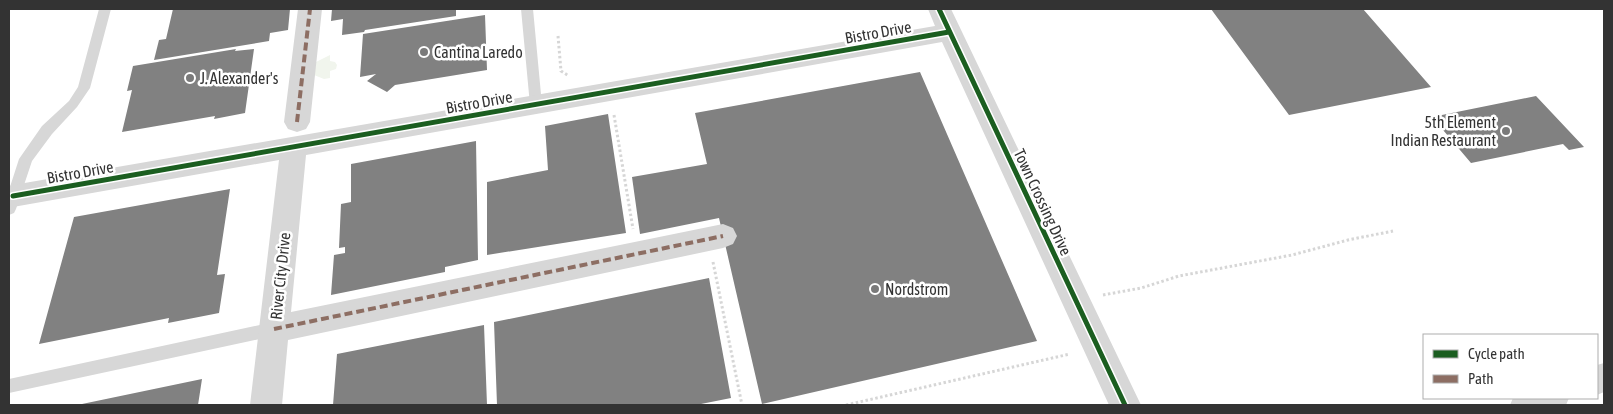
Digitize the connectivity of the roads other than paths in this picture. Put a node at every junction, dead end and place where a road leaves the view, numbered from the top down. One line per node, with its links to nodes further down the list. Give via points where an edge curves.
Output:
1 (105, 9): 7 (lane, via 84,88 26,159)
2 (310, 9): 6 (street, River City Drive)
3 (527, 9): 5 (lane)
4 (944, 20): 5 (street, Bistro Drive); 13 (street, Town Crossing Drive)
5 (536, 105): 6 (street, Bistro Drive)
6 (296, 134): 7 (street, Bistro Drive); 9 (street, River City Drive)
7 (11, 202)
8 (716, 238): 9 (street)
9 (274, 329): 10 (lane); 12 (street, River City Drive)
10 (9, 386)
11 (1549, 399): 14 (street)
12 (266, 405)
13 (1125, 405)
14 (1526, 405)

